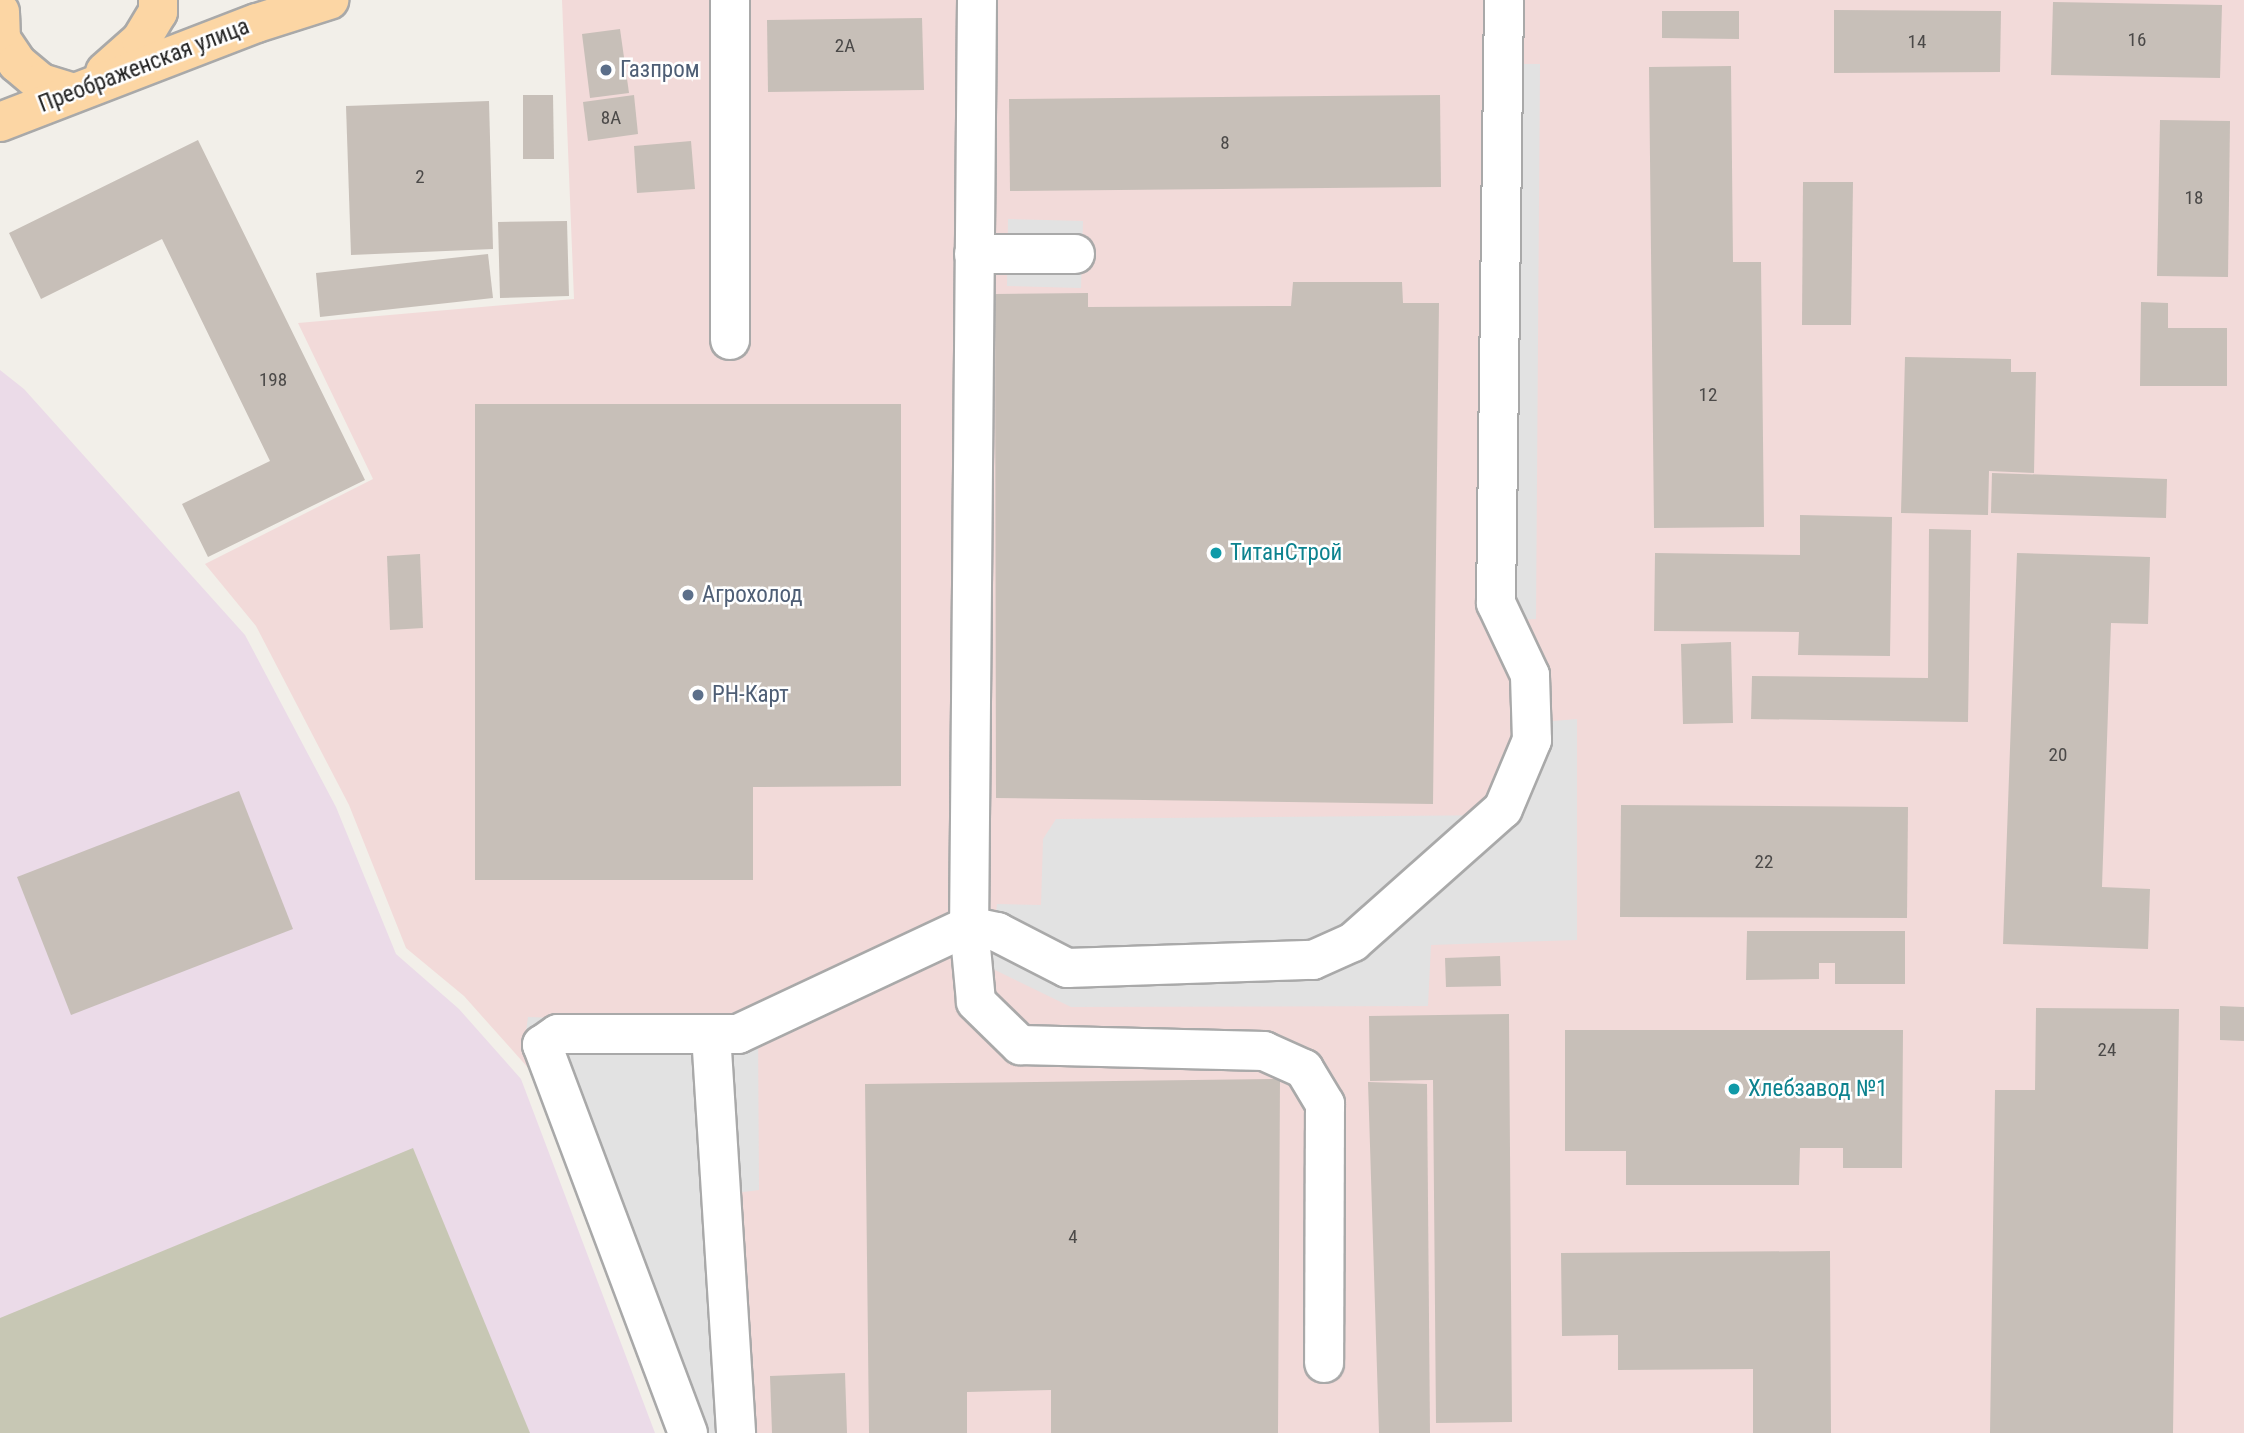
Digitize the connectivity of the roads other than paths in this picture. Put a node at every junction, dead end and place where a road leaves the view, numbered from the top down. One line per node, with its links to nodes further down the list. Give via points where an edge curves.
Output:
1 (158, 0): 7 (main road, via 158,12 141,40)
2 (329, 0): 7 (main road, Преображенская улица)
3 (730, 0): 11 (lane)
4 (977, 0): 9 (lane)
5 (1504, 0): 12 (lane, via 1496,603 1530,675 1532,740 1503,809 1353,942 1313,960 1068,968 997,932)
6 (0, 12): 7 (main road, via 1,39 17,64 40,83)
7 (80, 90): 8 (main road, Преображенская улица)
8 (0, 122)
9 (974, 254): 10 (lane); 12 (lane)
10 (1075, 254)
11 (730, 340)
12 (969, 926): 13 (lane, via 738,1034); 14 (lane, via 976,1002 1020,1045 1264,1051 1304,1069 1325,1104)
13 (711, 1034): 15 (lane, via 558,1034 542,1045); 16 (lane)
14 (1324, 1363)
15 (688, 1433)
16 (736, 1433)

